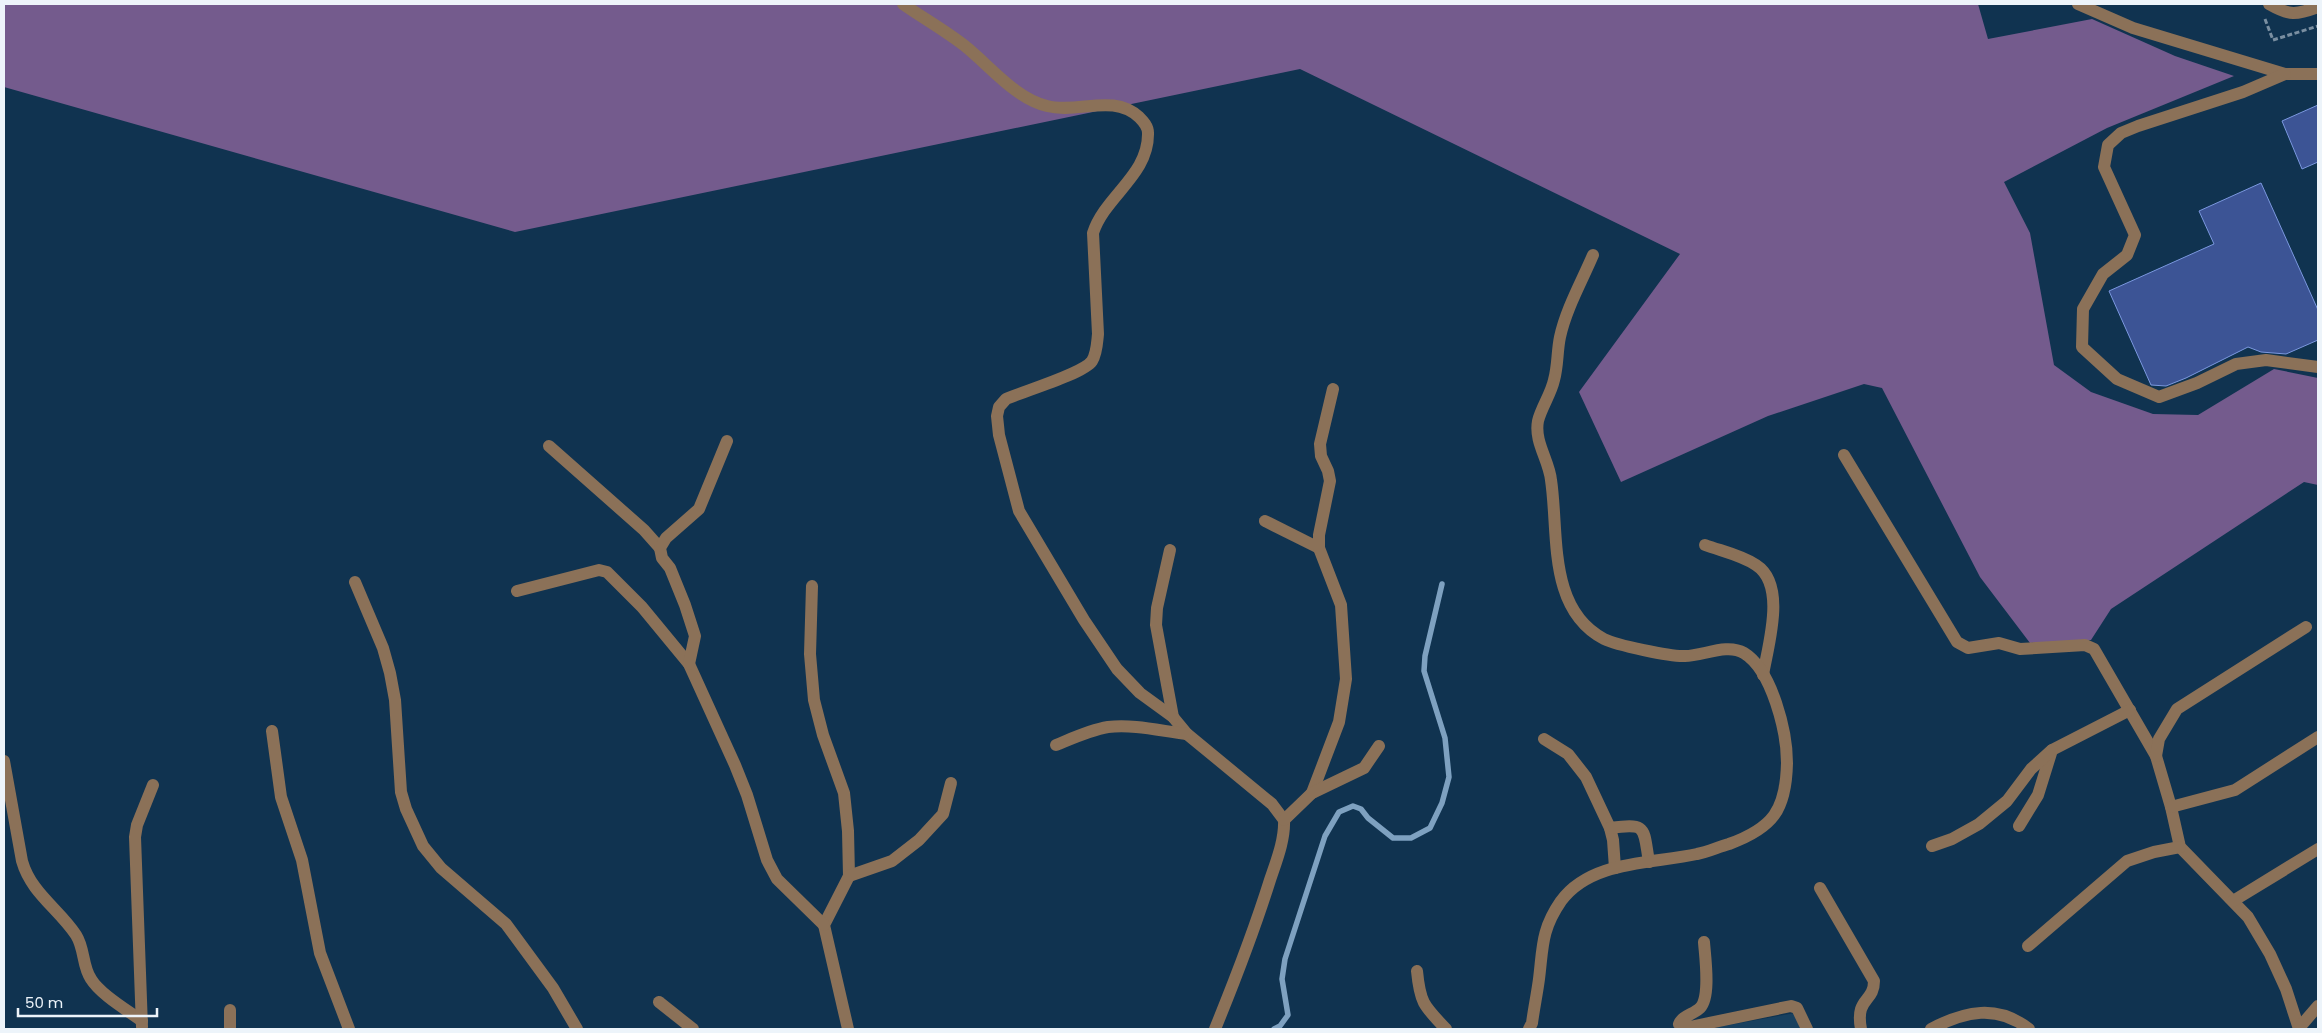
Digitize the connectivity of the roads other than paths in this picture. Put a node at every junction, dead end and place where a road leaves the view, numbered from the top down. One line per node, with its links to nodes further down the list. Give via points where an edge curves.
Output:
1 (902, 4): 25 (street, via 964,45 1030,101 1067,109 1103,104 1122,107 1145,123 1148,131 1141,165 1105,207 1093,233 1098,334 1091,362 1080,370 1006,399 997,416 999,436 1019,511 1033,536 1117,669 1140,693)
2 (2078, 4): 5 (street, via 2133,28)
3 (2269, 4): 4 (street, via 2292,14)
4 (2318, 7)
5 (2285, 74): 6 (street); 8 (street, via 2243,92 2138,126 2121,133 2108,145 2104,167 2134,235 2127,255 2103,274 2083,309 2082,347 2117,379 2158,397 2236,364 2266,360)
6 (2318, 74)
7 (1594, 255): 23 (street, via 1560,335 1555,376 1538,420 1538,436 1551,478 1557,556 1570,603 1588,628 1606,640 1676,656 1734,649 1744,653)
8 (2318, 367)
9 (1333, 389): 16 (street, via 1320,444 1330,481)
10 (727, 441): 15 (street, via 699,509 666,538)
11 (549, 446): 15 (street)
12 (1844, 455): 24 (street, via 1957,642 1968,648 1999,643 2020,649 2085,645 2094,649)
13 (1265, 521): 16 (street)
14 (1704, 545): 23 (street, via 1754,564 1764,571 1770,583 1774,609)
15 (660, 548): 22 (street, via 686,605 695,636)
16 (1319, 548): 37 (street, via 1341,605 1346,680 1338,722)
17 (1170, 550): 25 (street, via 1156,625)
18 (355, 582): 60 (street, via 390,673 401,792 424,846 441,868 506,924 553,988)
19 (812, 586): 47 (street, via 810,654 814,700 844,793)
20 (516, 591): 22 (street, via 590,571 607,572 642,607)
21 (2306, 627): 33 (street, via 2177,709 2159,739)
22 (689, 664): 50 (street, via 747,794 767,860 777,880)
23 (1764, 675): 45 (street, via 1781,718 1786,742 1784,794 1778,809 1762,829 1746,837 1700,854)
24 (2130, 710): 32 (street); 33 (street)
25 (1173, 718): 27 (street)
26 (272, 732): 59 (street, via 281,797 302,860 320,953)
27 (1187, 734): 30 (street, via 1130,727 1108,728); 39 (street, via 1272,804)
28 (2318, 737): 38 (street, via 2235,790)
29 (1544, 739): 41 (street, via 1577,763)
30 (1056, 745)
31 (1379, 746): 37 (street, via 1364,768)
32 (2052, 750): 40 (street, via 2038,795); 42 (street, via 2031,769 2007,801 1980,824 1952,840)
33 (2156, 756): 38 (street)
34 (4, 761): 57 (street, via 22,861 28,876 76,934 83,948 90,979)
35 (951, 784): 47 (street, via 943,814 919,840 892,861)
36 (153, 785): 57 (street, via 135,837)
37 (1312, 793): 39 (street)
38 (2171, 807): 43 (street)
39 (1284, 820): 63 (street, via 1282,839 1261,909 1243,963)
40 (2019, 826)
41 (1610, 828): 45 (street, via 1634,825 1641,828); 46 (street)
42 (1932, 846)
43 (2180, 847): 49 (street); 52 (street, via 2126,861)
44 (2318, 849): 49 (street)
45 (1649, 862): 46 (street)
46 (1615, 868): 65 (street, via 1585,878 1574,887 1561,901 1548,924 1541,943 1539,978)
47 (848, 876): 50 (street)
48 (1820, 888): 67 (street, via 1874,981 1874,987 1859,1009)
49 (2233, 901): 70 (street, via 2248,917 2270,954)
50 (824, 925): 62 (street)
51 (1704, 942): 66 (street, via 1707,994 1702,1006 1681,1020 1681,1026 1685,1028 1791,1006 1797,1008)
52 (2028, 946)
53 (1417, 971): 64 (street, via 1423,1005)
54 (659, 1002): 61 (street)
55 (2318, 1006): 70 (street)
56 (230, 1010): 58 (street)
57 (142, 1025)
58 (230, 1029)
59 (349, 1029)
60 (577, 1029)
61 (693, 1029)
62 (848, 1029)
63 (1215, 1029)
64 (1446, 1029)
65 (1529, 1029)
66 (1807, 1029)
67 (1861, 1029)
68 (1931, 1029): 69 (street, via 1960,1016 1998,1013)
69 (2029, 1029)
70 (2299, 1029)

